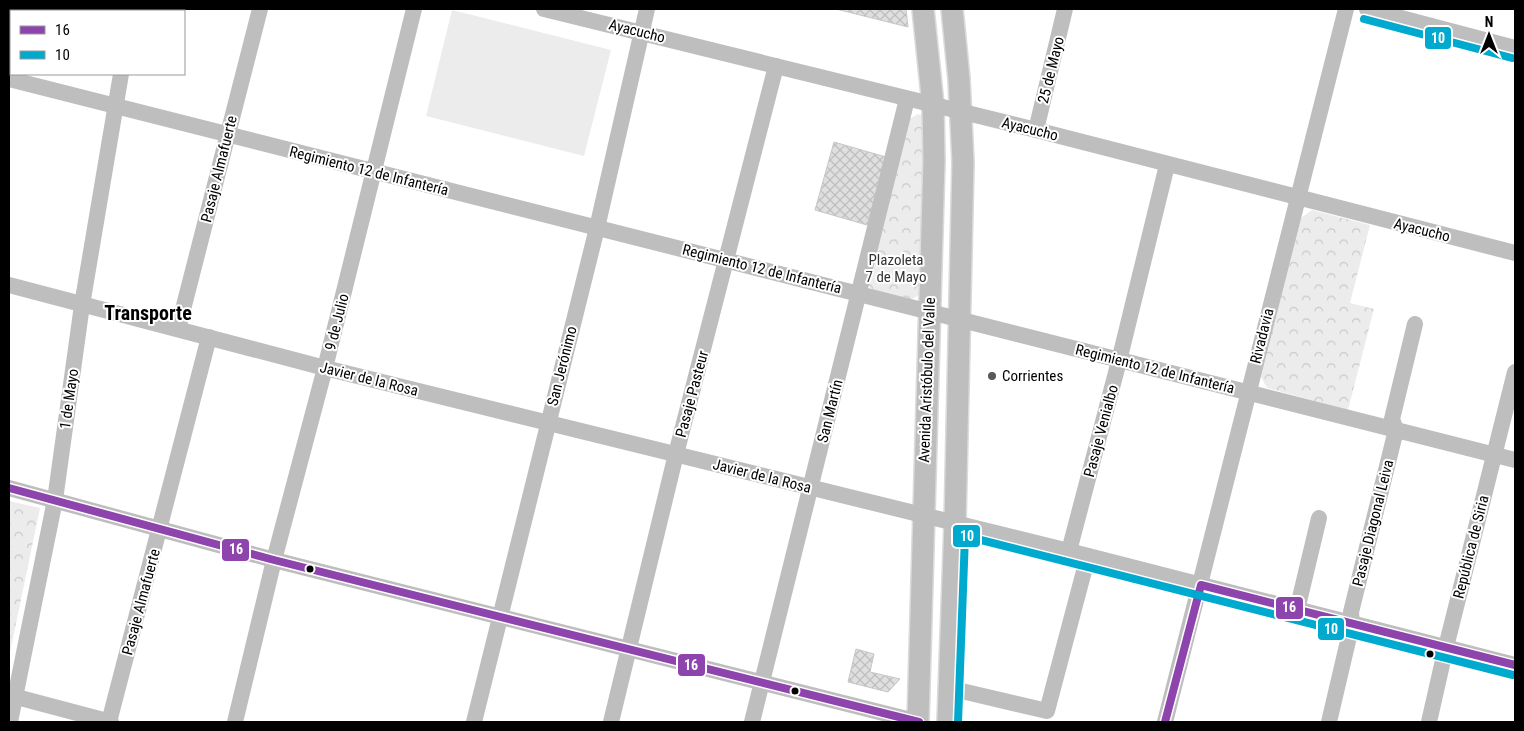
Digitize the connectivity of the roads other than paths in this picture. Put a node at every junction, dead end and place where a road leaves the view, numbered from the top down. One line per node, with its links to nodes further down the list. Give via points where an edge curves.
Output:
1 (260, 9): 20 (street, Pasaje Almafuerte)
2 (414, 9): 22 (street, 9 de Julio)
3 (544, 9): 10 (street, Ayacucho)
4 (647, 9): 10 (street, San Jerónimo)
5 (923, 9): 16 (main road, Avenida Aristóbulo del Valle)
6 (952, 9): 18 (main road, Avenida Aristóbulo del Valle)
7 (1065, 9): 19 (street, 25 de Mayo)
8 (1346, 9): 23 (street, Rivadavia)
9 (1367, 9): 11 (street)
10 (641, 32): 12 (street, Ayacucho); 24 (street, San Jerónimo)
11 (1515, 48)
12 (776, 66): 15 (street, Ayacucho); 26 (street, Pasaje Pasteur)
13 (121, 75): 17 (street, 1 de Mayo)
14 (9, 79): 17 (street, Regimiento 12 de Infantería)
15 (907, 99): 16 (street, Ayacucho); 28 (street, San Martín)
16 (933, 105): 18 (street, Ayacucho); 30 (main road, Avenida Aristóbulo del Valle)
17 (114, 107): 20 (street, Regimiento 12 de Infantería); 29 (street, 1 de Mayo)
18 (961, 113): 19 (street, Ayacucho); 31 (main road, Avenida Aristóbulo del Valle)
19 (1036, 130): 21 (street, Ayacucho)
20 (227, 135): 22 (street, Regimiento 12 de Infantería); 33 (street, Pasaje Almafuerte)
21 (1167, 165): 23 (street, Ayacucho); 35 (street, Pasaje Venialbo)
22 (374, 172): 24 (street, Regimiento 12 de Infantería); 36 (street, 9 de Julio)
23 (1298, 198): 25 (street, Ayacucho); 38 (street, Rivadavia)
24 (597, 228): 26 (street, Regimiento 12 de Infantería); 39 (street, San Jerónimo)
25 (1515, 253)
26 (727, 260): 28 (street, Regimiento 12 de Infantería); 41 (street, Pasaje Pasteur)
27 (9, 285): 29 (street, Javier de la Rosa)
28 (858, 293): 30 (street, Regimiento 12 de Infantería); 45 (street, San Martín)
29 (82, 305): 33 (street, Javier de la Rosa); 46 (street, 1 de Mayo)
30 (929, 312): 31 (street, Regimiento 12 de Infantería); 47 (main road, Avenida Aristóbulo del Valle)
31 (960, 320): 35 (street, Regimiento 12 de Infantería); 49 (main road, Avenida Aristóbulo del Valle)
32 (1415, 324): 40 (street, Pasaje Diagonal Leiva, via 1392,419)
33 (178, 329): 34 (street, Javier de la Rosa)
34 (209, 337): 36 (street, Javier de la Rosa); 50 (street, Pasaje Almafuerte)
35 (1119, 361): 38 (street, Regimiento 12 de Infantería); 51 (street, Pasaje Venialbo)
36 (325, 368): 39 (street, Javier de la Rosa); 53 (street, 9 de Julio)
37 (1515, 372): 42 (street, República de Siria)
38 (1248, 392): 40 (street, Regimiento 12 de Infantería); 54 (street, Rivadavia)
39 (548, 422): 41 (street, Javier de la Rosa); 56 (street, San Jerónimo)
40 (1396, 430): 42 (street, Regimiento 12 de Infantería); 57 (street, Pasaje Diagonal Leiva, via 1351,612)
41 (676, 454): 45 (street, Javier de la Rosa); 59 (street, Pasaje Pasteur)
42 (1494, 455): 43 (street, Regimiento 12 de Infantería); 58 (street, República de Siria)
43 (1515, 460)
44 (9, 488): 46 (street)
45 (811, 488): 47 (street, Javier de la Rosa); 61 (street, San Martín)
46 (55, 500): 50 (street); 63 (street, 1 de Mayo)
47 (923, 516): 49 (street, Javier de la Rosa); 70 (main road, Avenida Aristóbulo del Valle)
48 (1319, 518): 55 (street)
49 (955, 523): 51 (street, Javier de la Rosa); 62 (main road, Avenida Aristóbulo del Valle)
50 (161, 529): 53 (street); 65 (street, Pasaje Almafuerte)
51 (1069, 551): 52 (street, Javier de la Rosa)
52 (1088, 556): 54 (street, Javier de la Rosa); 62 (street, via 1047,711)
53 (274, 560): 56 (street); 66 (street, 9 de Julio)
54 (1200, 585): 55 (street, Javier de la Rosa); 72 (street, Rivadavia)
55 (1297, 610): 57 (street, Javier de la Rosa)
56 (500, 616): 59 (street); 67 (street, San Jerónimo)
57 (1352, 624): 58 (street, Javier de la Rosa); 73 (street, Pasaje Diagonal Leiva)
58 (1446, 647): 60 (street, Javier de la Rosa); 74 (street, República de Siria)
59 (628, 649): 61 (street); 68 (street, Pasaje Pasteur)
60 (1515, 664)
61 (763, 683): 69 (street, San Martín); 70 (street)
62 (949, 688): 71 (main road, Avenida Aristóbulo del Valle)
63 (12, 696): 64 (street, 1 de Mayo); 65 (street)
64 (10, 722)
65 (110, 722)
66 (235, 722)
67 (474, 722)
68 (611, 722)
69 (752, 722)
70 (918, 722)
71 (948, 722)
72 (1165, 722)
73 (1328, 722)
74 (1429, 722)

